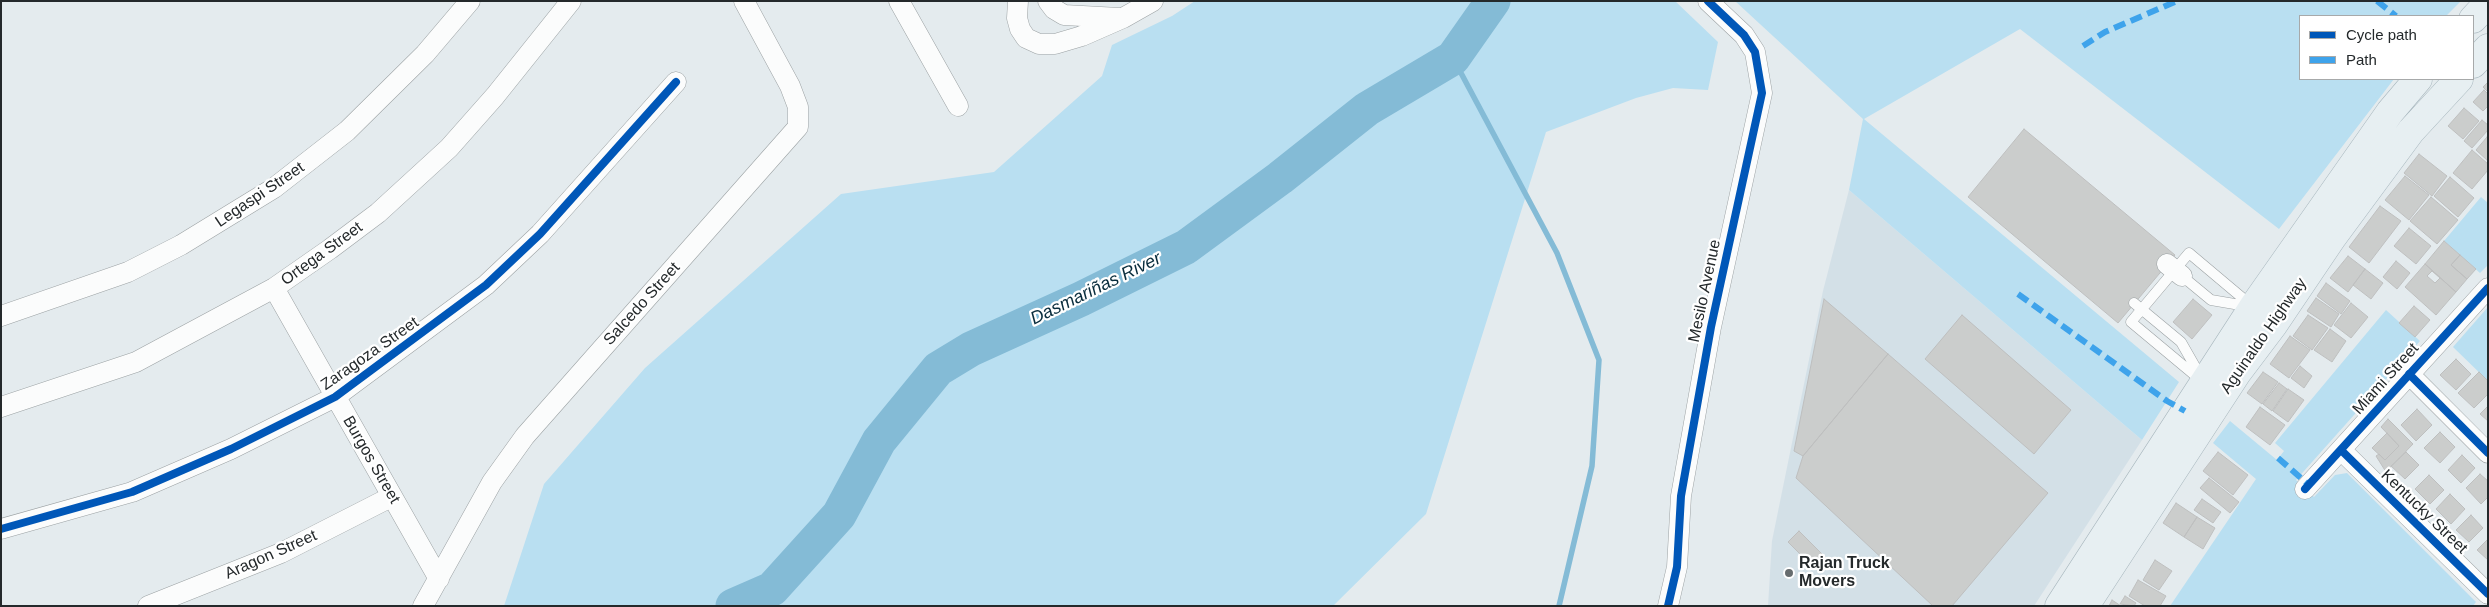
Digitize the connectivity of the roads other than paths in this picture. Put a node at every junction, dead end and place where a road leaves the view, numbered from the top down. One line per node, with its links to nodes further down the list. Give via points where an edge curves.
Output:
1 (470, 1): 23 (street, Legaspi Street, via 425,54 347,131 274,188 215,225 128,272)
2 (571, 1): 19 (street, Ortega Street, via 449,148 378,213)
3 (744, 1): 34 (street, Salcedo Street, via 790,86 798,107 798,127 525,436 492,482)
4 (898, 1): 17 (street)
5 (1018, 1): 10 (street, via 1020,29 1026,38 1040,44 1055,44 1082,36)
6 (1048, 1): 10 (street, via 1064,15)
7 (1154, 1): 10 (street)
8 (1708, 1): 38 (street, Mesilo Avenue, via 1744,35 1755,52 1762,93 1711,327 1681,496 1676,567)
9 (2488, 3): 11 (main road)
10 (1123, 18)
11 (2474, 18)
12 (2488, 48): 13 (main road)
13 (2474, 63)
14 (2417, 80): 22 (main road, Aguinaldo Highway, via 2390,112)
15 (2459, 80): 24 (main road, Aguinaldo Highway, via 2411,132 2332,238)
16 (676, 82): 27 (street, Zaragoza Street, via 553,220 486,285)
17 (958, 106)
18 (2175, 270): 22 (lane, via 2212,300); 22 (lane, via 2189,253); 26 (lane, via 2132,322)
19 (274, 288): 27 (street, Burgos Street); 28 (street, Ortega Street, via 136,362)
20 (2488, 288): 25 (street, Miami Street)
21 (2134, 303): 26 (lane, via 2181,342)
22 (2253, 307): 24 (main road); 26 (main road, Aguinaldo Highway)
23 (1, 316)
24 (2274, 324): 40 (main road, Aguinaldo Highway, via 2237,373)
25 (2409, 374): 29 (street, Miami Street); 30 (street)
26 (2204, 383): 39 (main road, Aguinaldo Highway)
27 (335, 398): 32 (street, Burgos Street); 33 (street, Zaragoza Street, via 231,449 132,492)
28 (1, 406)
29 (2341, 450): 31 (street, Miami Street); 35 (street, Kentucky Street)
30 (2488, 452)
31 (2305, 489)
32 (391, 497): 34 (street, Burgos Street); 36 (street, Aragon Street, via 281,553)
33 (1, 529)
34 (439, 579): 37 (street, Salcedo Street)
35 (2488, 594)
36 (148, 606)
37 (423, 606)
38 (1668, 606)
39 (2059, 606)
40 (2085, 606)

